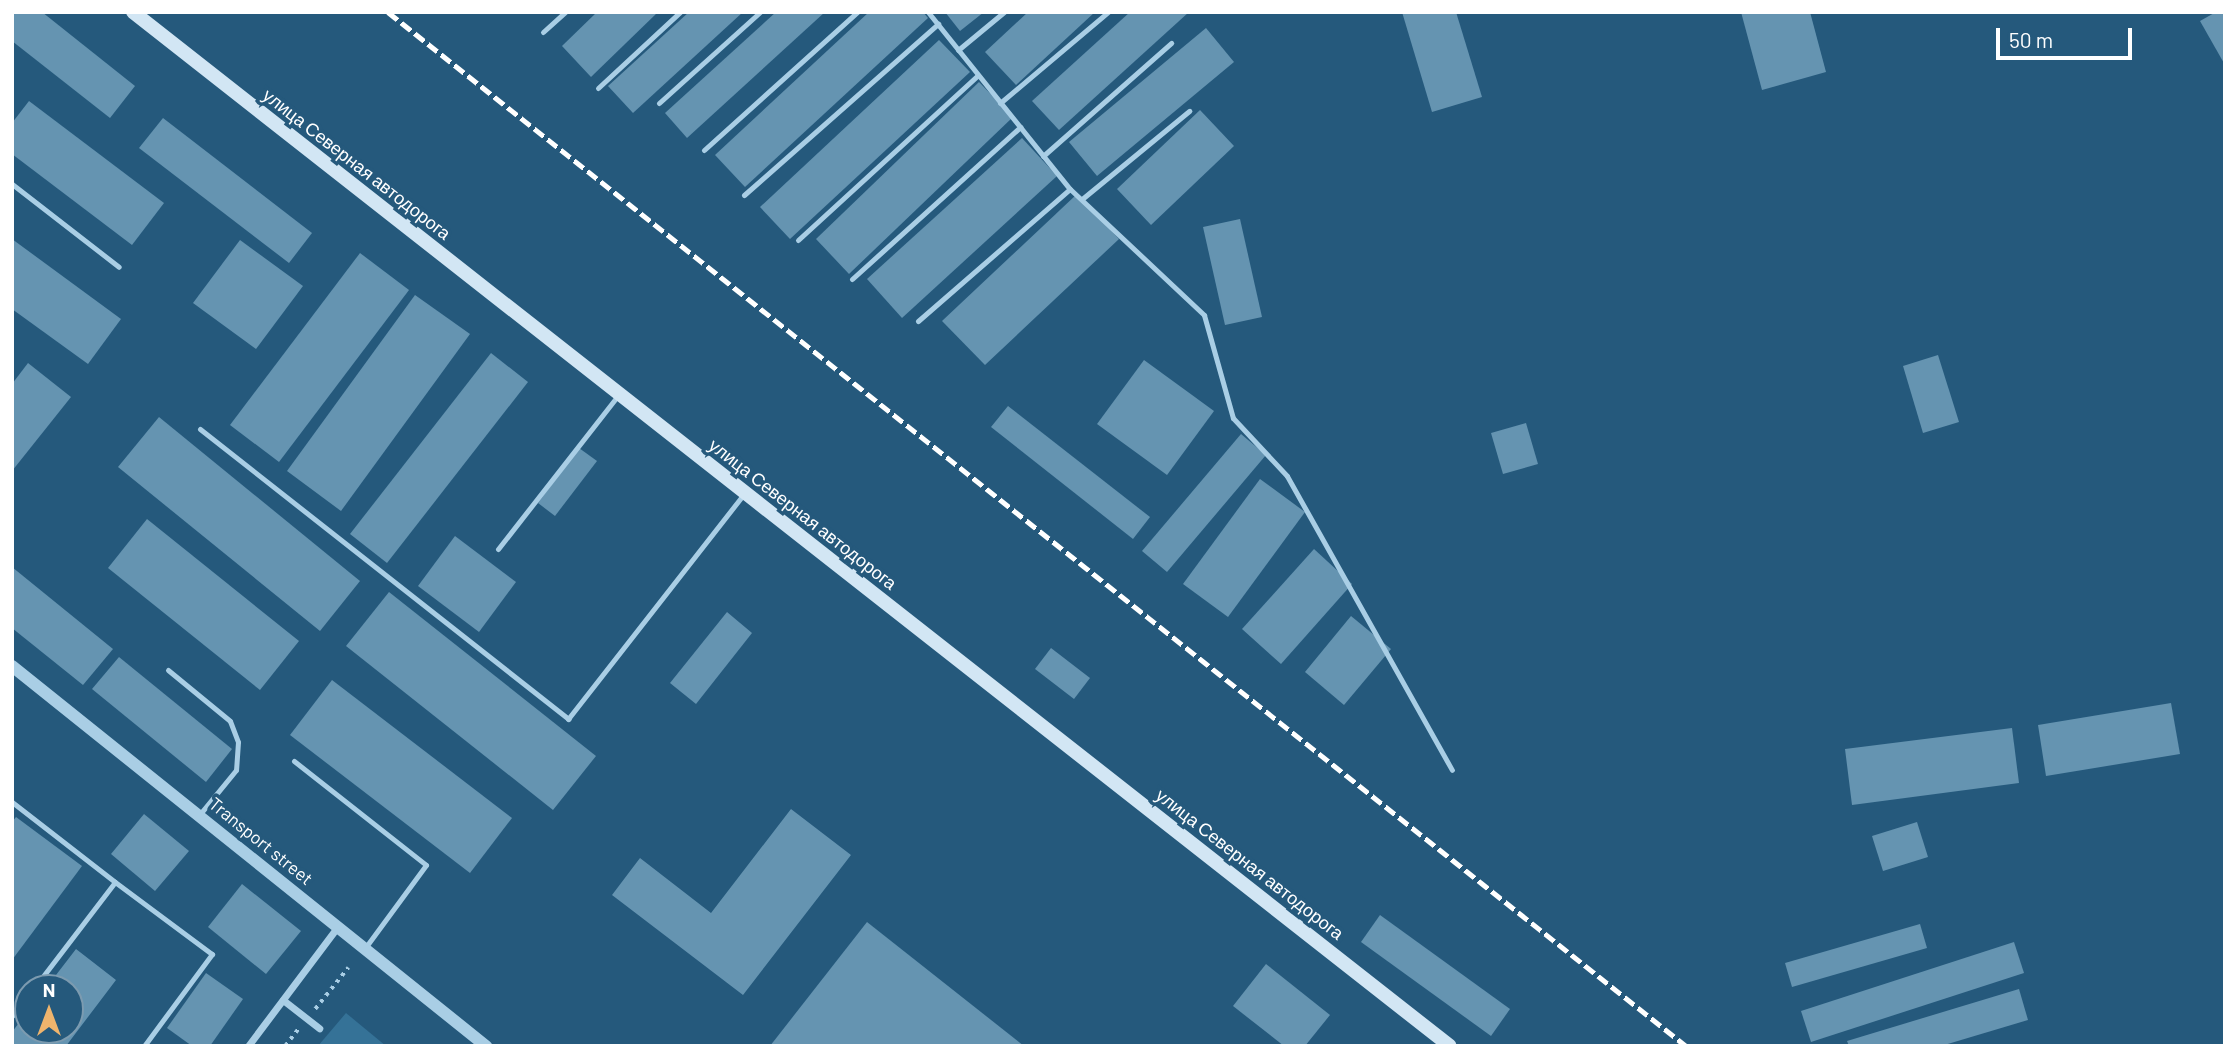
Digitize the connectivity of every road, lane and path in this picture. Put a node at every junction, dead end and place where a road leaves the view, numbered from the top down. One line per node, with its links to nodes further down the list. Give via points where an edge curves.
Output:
1 (133, 12): 29 (main road, улица Северная автодорога)
2 (565, 12): 10 (lane)
3 (680, 12): 14 (lane)
4 (760, 12): 15 (lane)
5 (857, 12): 19 (lane)
6 (928, 12): 9 (lane)
7 (1004, 12): 12 (lane)
8 (1108, 12): 16 (lane)
9 (938, 24): 12 (lane); 23 (lane)
10 (543, 32)
11 (1171, 43): 20 (lane)
12 (958, 50): 13 (lane)
13 (977, 76): 16 (lane); 25 (lane)
14 (598, 88)
15 (659, 103)
16 (1000, 103): 18 (lane)
17 (1189, 111): 24 (lane)
18 (1020, 127): 20 (lane); 27 (lane)
19 (704, 150)
20 (1043, 156): 22 (lane)
21 (12, 184): 26 (lane)
22 (1070, 189): 24 (lane); 28 (lane)
23 (744, 195)
24 (1082, 199): 36 (lane, via 1204,315 1233,418 1287,476)
25 (798, 240)
26 (119, 267)
27 (852, 279)
28 (918, 321)
29 (619, 394): 31 (main road, улица Северная автодорога); 32 (lane)
30 (201, 429): 31 (lane, via 568,719)
31 (745, 493): 51 (main road, улица Северная автодорога)
32 (498, 549)
33 (12, 666): 38 (street, Transport street)
34 (168, 670): 38 (lane, via 230,721 238,742 236,770)
35 (294, 761): 41 (lane, via 426,865)
36 (1451, 770)
37 (12, 802): 39 (lane)
38 (200, 814): 40 (street, Transport street)
39 (115, 882): 43 (lane); 47 (lane, via 212,954)
40 (338, 926): 41 (street, Transport street); 44 (street)
41 (365, 948): 50 (street, Transport street)
42 (348, 968): 45 (path)
43 (45, 974)
44 (283, 1000): 45 (street); 48 (street)
45 (307, 1018): 46 (street); 49 (path)
46 (319, 1028)
47 (144, 1046)
48 (248, 1046)
49 (285, 1046)
50 (486, 1046)
51 (1450, 1046)

